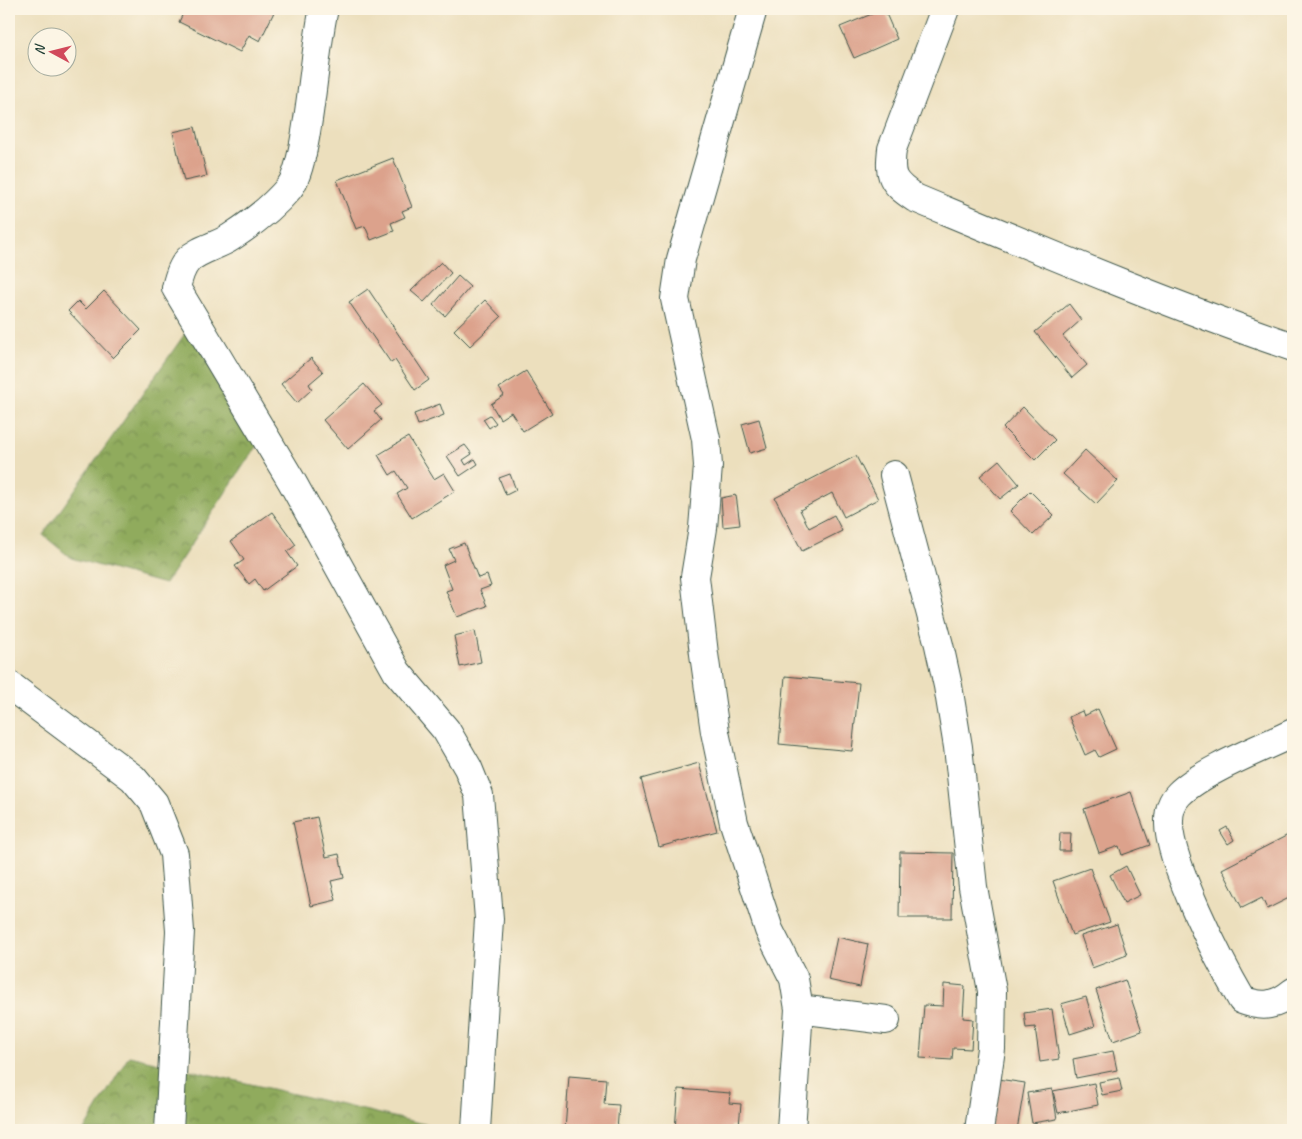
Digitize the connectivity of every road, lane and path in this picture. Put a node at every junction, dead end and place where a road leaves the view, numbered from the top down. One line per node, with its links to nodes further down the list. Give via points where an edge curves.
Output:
1 (324, 9): 12 (street, via 296,177 279,198 230,238 188,260 176,288 291,480 398,672 446,730 479,795 489,919)
2 (753, 9): 9 (street, via 681,259 675,299 706,438 707,491 695,576 715,732 734,823 769,930 794,979)
3 (945, 9): 4 (street, via 892,148 890,168 893,180 900,188 914,198 1038,251)
4 (1293, 348)
5 (894, 475): 14 (street, via 948,686 973,887 992,991 991,1049)
6 (9, 685): 11 (street, via 132,778 154,803 174,854 180,931)
7 (1293, 733): 8 (street, via 1196,780 1172,802 1169,823 1182,872 1242,1000 1256,1006 1274,1005)
8 (1293, 992)
9 (799, 1009): 10 (street); 13 (street)
10 (886, 1020)
11 (168, 1130)
12 (476, 1130)
13 (792, 1130)
14 (979, 1130)

